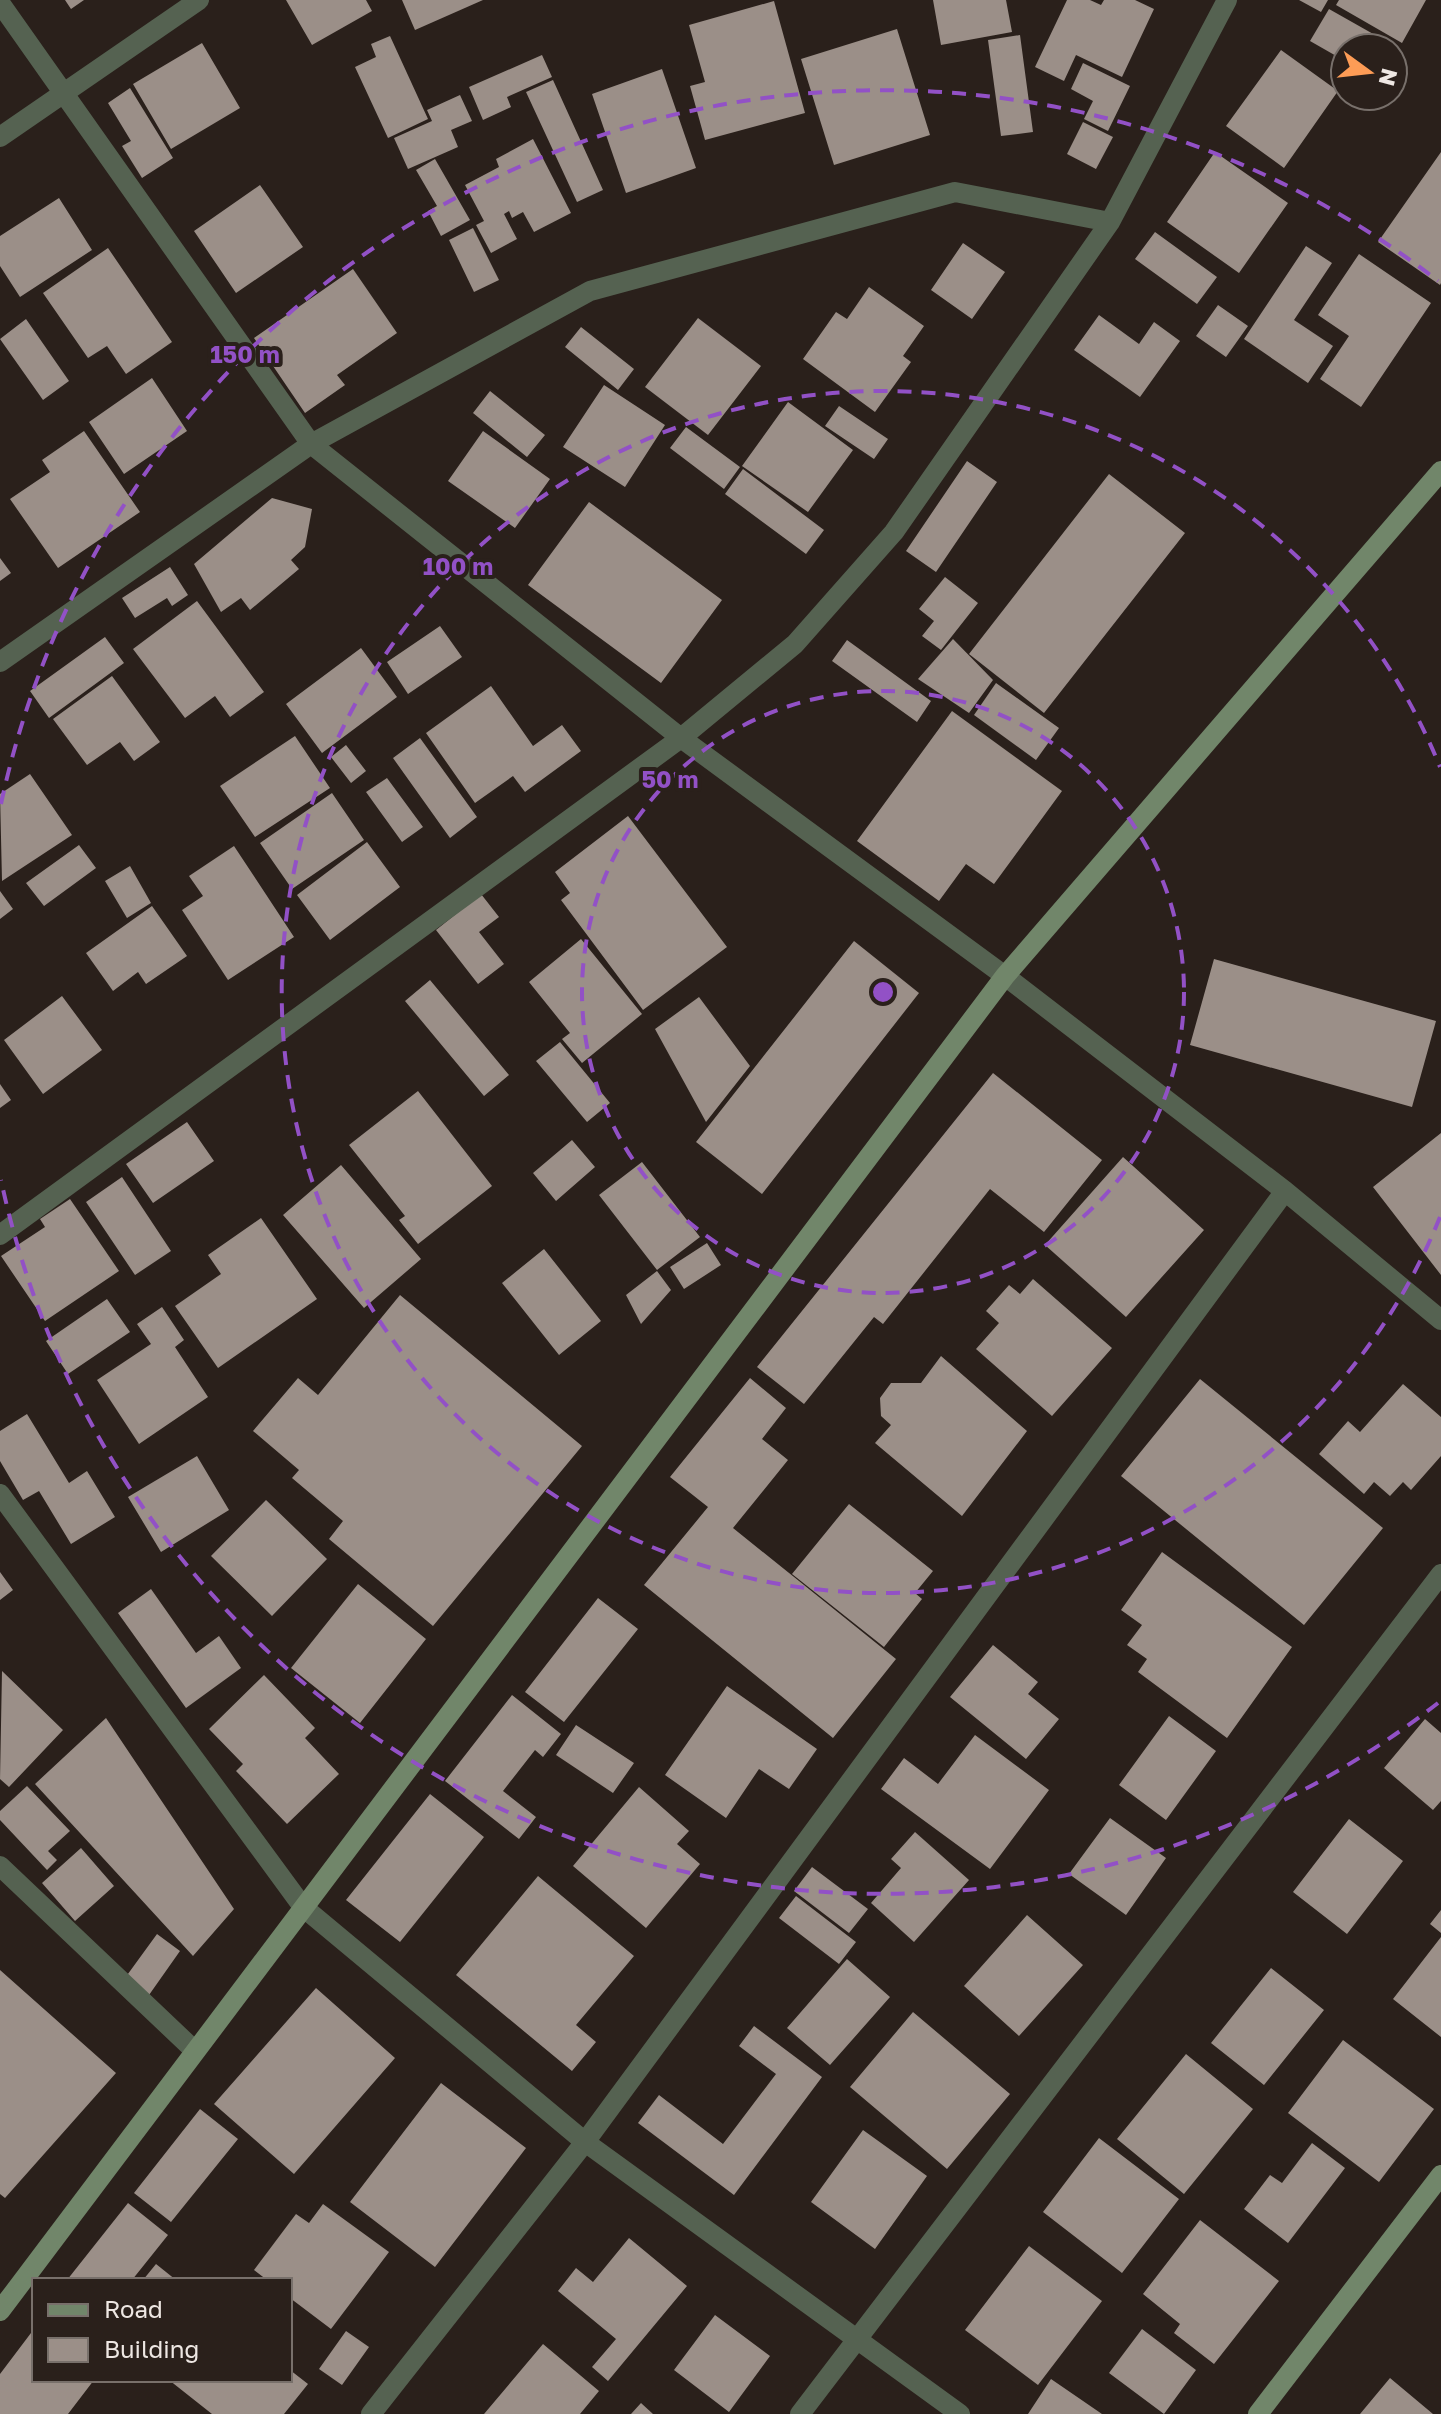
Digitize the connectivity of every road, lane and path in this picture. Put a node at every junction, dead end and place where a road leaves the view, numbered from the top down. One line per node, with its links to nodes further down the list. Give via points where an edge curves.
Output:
1 (199, 0): 4 (street)
2 (1227, 0): 6 (street)
3 (0, 3): 4 (street)
4 (62, 95): 5 (street); 7 (street)
5 (0, 137)
6 (1110, 222): 7 (street, via 955,192 590,291); 10 (street, via 894,532 795,644)
7 (311, 444): 9 (street); 10 (street)
8 (1441, 471): 11 (main road)
9 (0, 662)
10 (681, 738): 11 (street); 13 (street)
11 (1005, 976): 12 (street); 18 (main road)
12 (1285, 1191): 14 (street); 20 (street)
13 (0, 1235)
14 (1441, 1320)
15 (0, 1494): 18 (street)
16 (1441, 1574): 23 (street)
17 (0, 1866): 19 (street)
18 (303, 1907): 19 (main road); 20 (street)
19 (195, 2051): 22 (main road)
20 (585, 2142): 23 (street); 24 (street)
21 (1441, 2175): 27 (main road)
22 (0, 2311)
23 (857, 2339): 25 (street); 26 (street)
24 (371, 2414)
25 (800, 2414)
26 (960, 2414)
27 (1258, 2414)

